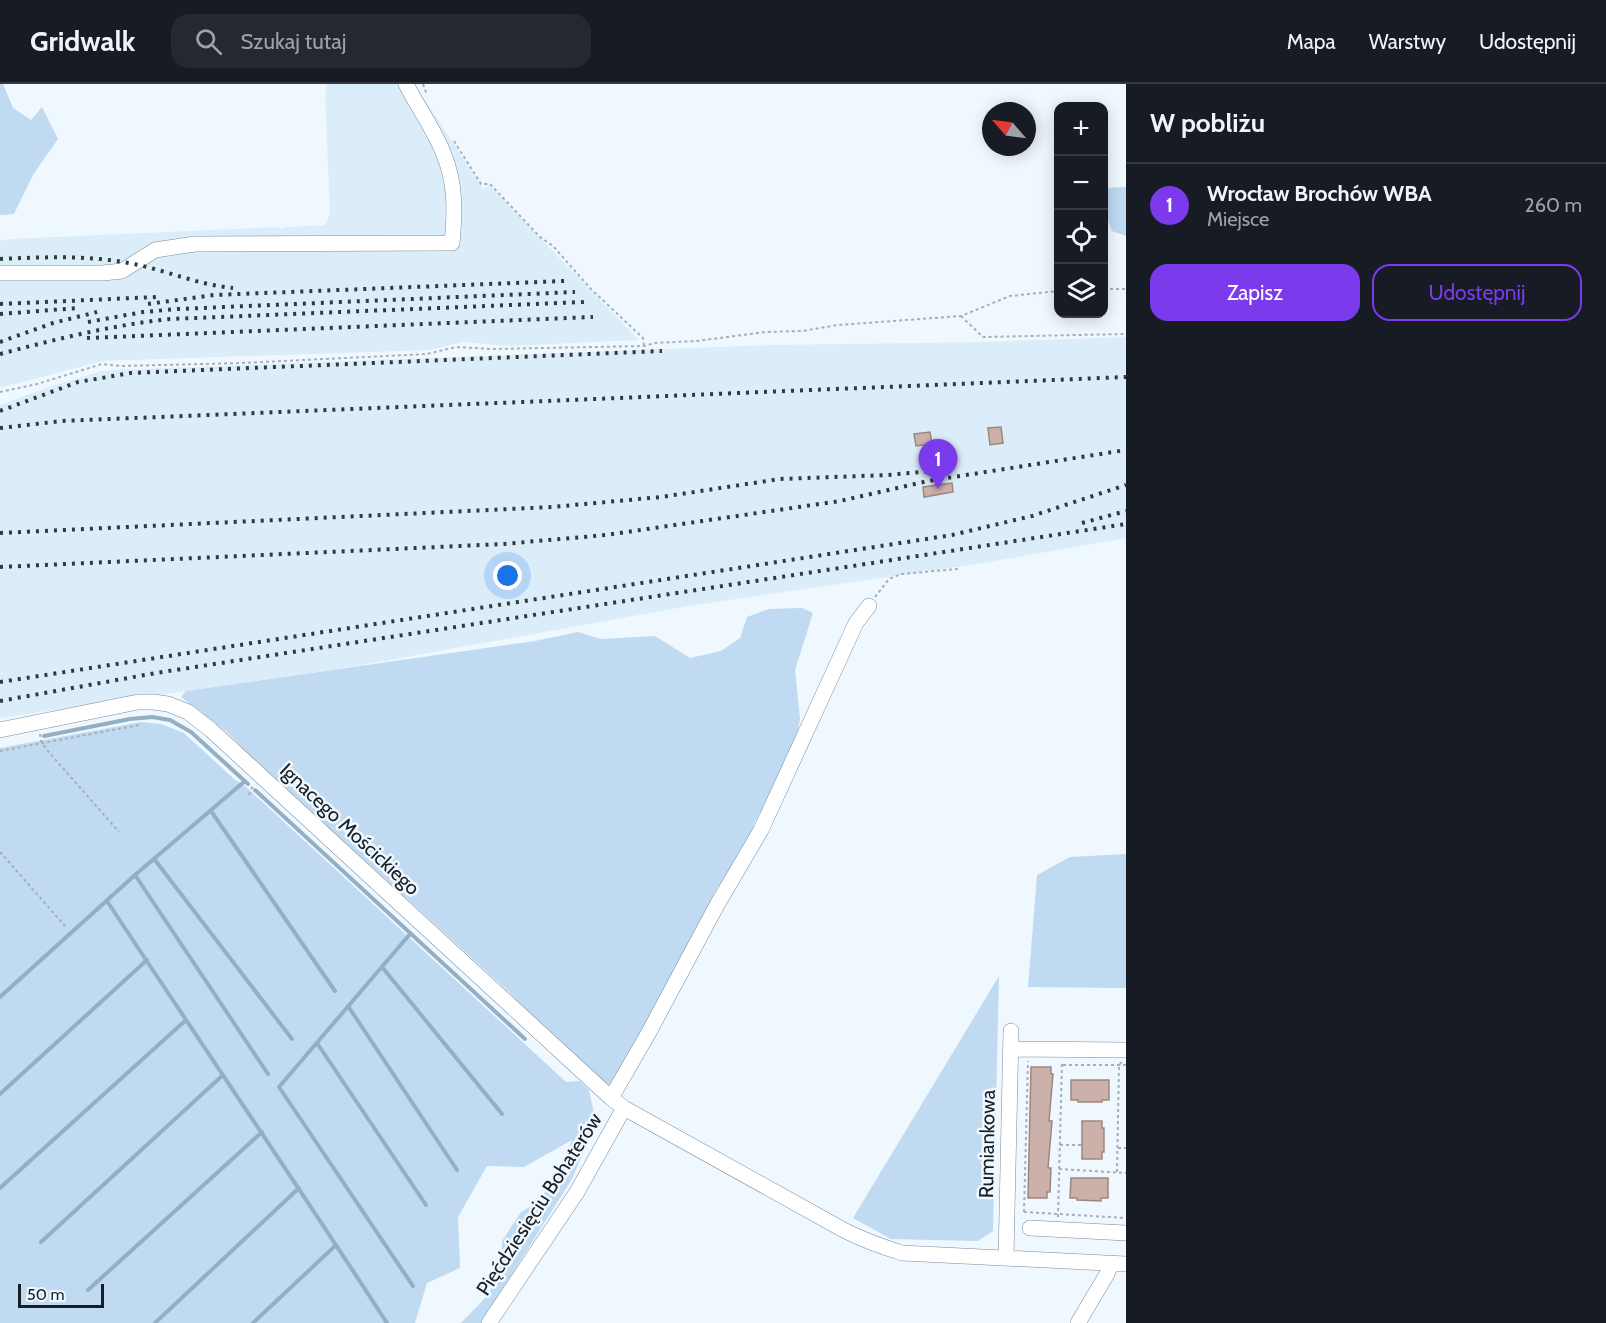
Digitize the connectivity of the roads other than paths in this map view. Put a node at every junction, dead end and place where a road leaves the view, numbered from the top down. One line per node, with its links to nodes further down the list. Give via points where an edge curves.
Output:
1 (406, 84): 2 (street, via 444,155 453,185 452,243 195,244 155,250 122,271)
2 (0, 273)
3 (868, 606): 8 (street, via 756,839)
4 (0, 730): 8 (street, Ignacego Mościckiego, via 138,702 168,704 188,712)
5 (1011, 1031): 6 (street, Rumiankowa)
6 (1011, 1049): 7 (street, via 1062,1057); 12 (street, Rumiankowa)
7 (1122, 1055)
8 (611, 1098): 9 (street, Ignacego Mościckiego)
9 (624, 1108): 12 (street, Ignacego Mościckiego, via 867,1242 902,1252); 14 (street, Pięćdziesięciu Bohaterów, via 577,1192)
10 (1030, 1228): 11 (street, via 1058,1222)
11 (1126, 1233)
12 (1006, 1258): 13 (street, Ignacego Mościckiego)
13 (1118, 1264): 15 (street, via 1107,1274)
14 (489, 1323)
15 (1078, 1323)

